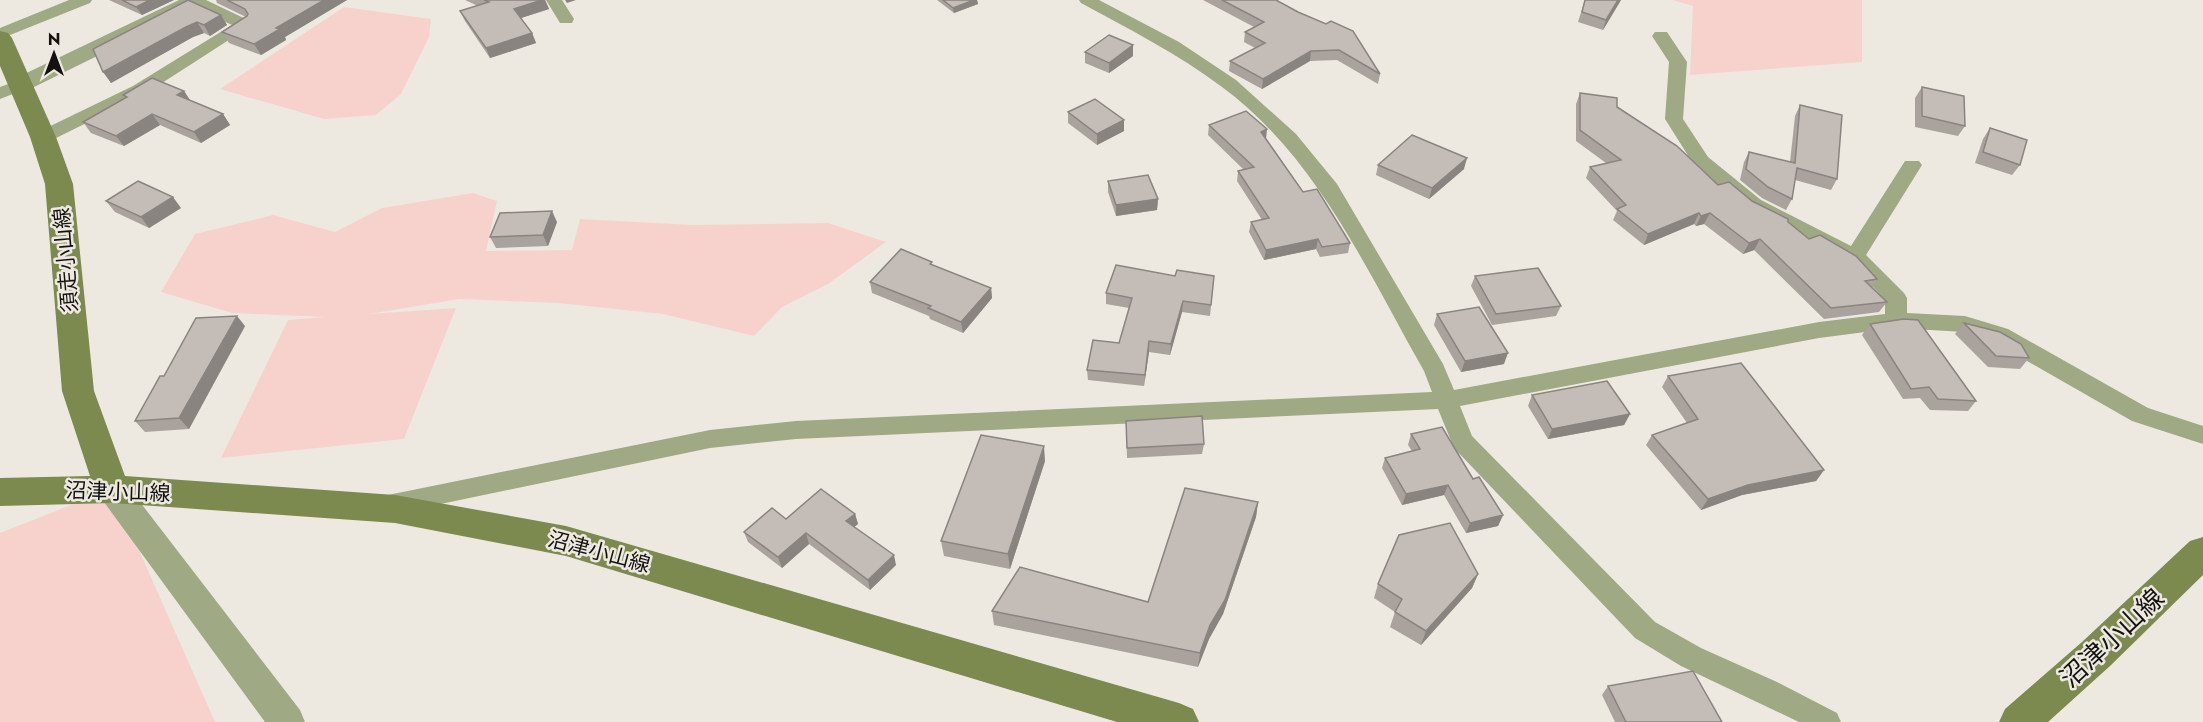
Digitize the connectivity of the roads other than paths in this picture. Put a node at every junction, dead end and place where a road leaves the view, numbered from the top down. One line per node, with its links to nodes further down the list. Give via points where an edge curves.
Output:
1 (84, 0): 6 (street)
2 (195, 0): 8 (street); 9 (street, via 244,26 140,90)
3 (554, 0): 5 (street)
4 (1087, 0): 13 (street, via 1173,46 1230,84 1289,138 1330,189 1435,370)
5 (566, 19)
6 (0, 36): 8 (main road, 須走小山線)
7 (1661, 36): 11 (street, via 1678,62 1674,119 1701,161 1754,205)
8 (11, 89): 9 (main road, 須走小山線)
9 (43, 137): 15 (main road, 須走小山線, via 59,184 78,392)
10 (1912, 165): 11 (street)
11 (1855, 256): 12 (street, via 1896,298)
12 (1896, 320): 13 (street, via 1819,330); 14 (street, via 1965,324 2000,335 2140,416)
13 (1448, 400): 17 (street, via 796,430 710,439); 21 (street, via 1462,441 1645,630 1691,657)
14 (2203, 435)
15 (112, 489): 16 (main road, 沼津小山線); 17 (main road, 沼津小山線); 19 (street)
16 (0, 492)
17 (375, 508): 20 (main road, 沼津小山線, via 566,541)
18 (2203, 552): 22 (main road, 沼津小山線)
19 (287, 722)
20 (1179, 722)
21 (1827, 722)
22 (2019, 722)

